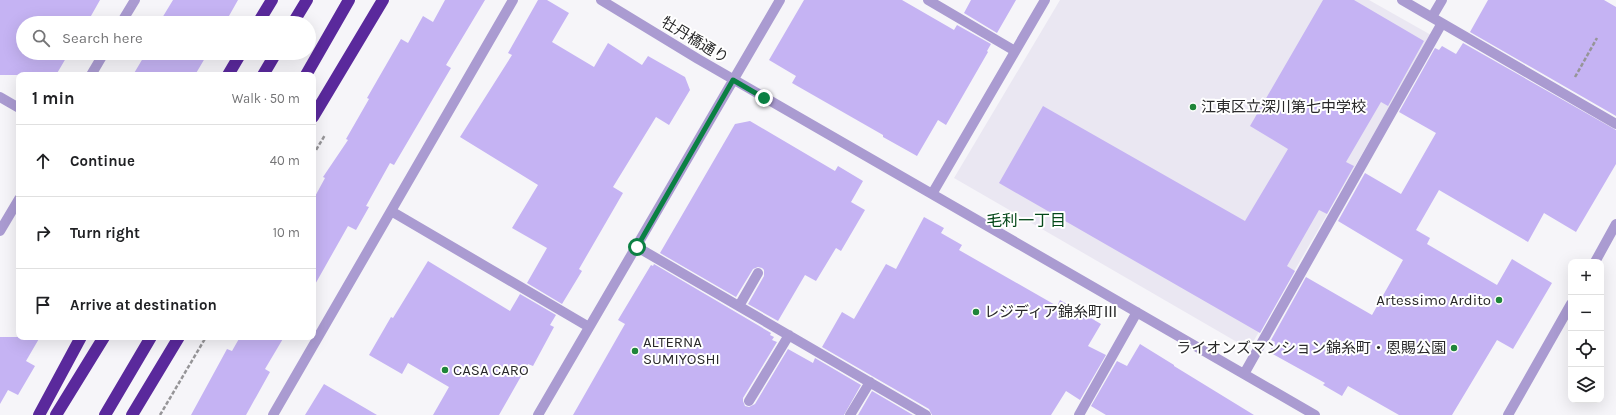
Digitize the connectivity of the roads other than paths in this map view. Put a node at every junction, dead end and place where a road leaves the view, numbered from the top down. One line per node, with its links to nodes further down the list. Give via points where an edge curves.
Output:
1 (135, 0): 13 (street)
2 (272, 0): 14 (highway)
3 (307, 0): 15 (highway)
4 (349, 0): 19 (highway)
5 (383, 0): 31 (highway)
6 (513, 0): 35 (street)
7 (601, 0): 28 (street, 牡丹橋通り)
8 (780, 0): 28 (street)
9 (928, 0): 18 (street)
10 (1045, 0): 18 (street)
11 (1402, 0): 16 (street)
12 (1442, 0): 16 (street)
13 (125, 16)
14 (262, 16)
15 (298, 16)
16 (1432, 18): 17 (street)
17 (1442, 23): 32 (street); 50 (street)
18 (1015, 51): 33 (street)
19 (316, 58)
20 (100, 60): 24 (street)
21 (237, 60): 25 (highway)
22 (272, 60): 26 (highway)
23 (315, 60): 27 (highway)
24 (93, 72)
25 (230, 72)
26 (265, 72)
27 (308, 72)
28 (733, 80): 33 (street, 牡丹橋通り); 38 (street)
29 (0, 97): 30 (street)
30 (16, 106)
31 (316, 112)
32 (1616, 124)
33 (932, 194): 43 (street, 牡丹橋通り)
34 (16, 204): 37 (street)
35 (391, 211): 44 (street); 57 (street)
36 (1616, 224): 39 (street)
37 (0, 231)
38 (637, 247): 41 (street); 44 (street)
39 (1597, 259)
40 (758, 273): 41 (street)
41 (740, 306): 45 (street)
42 (1568, 309): 63 (street)
43 (1137, 312): 50 (street, 牡丹橋通り); 61 (street)
44 (589, 327): 58 (street)
45 (789, 335): 51 (street); 52 (street)
46 (79, 340): 53 (highway)
47 (102, 340): 54 (highway)
48 (149, 340): 55 (highway)
49 (177, 340): 56 (highway)
50 (1244, 374): 62 (street, 牡丹橋通り)
51 (870, 382): 59 (street); 60 (street)
52 (749, 401)
53 (39, 415)
54 (56, 415)
55 (106, 415)
56 (132, 415)
57 (273, 415)
58 (538, 415)
59 (850, 415)
60 (926, 415)
61 (1079, 415)
62 (1315, 415)
63 (1508, 415)

